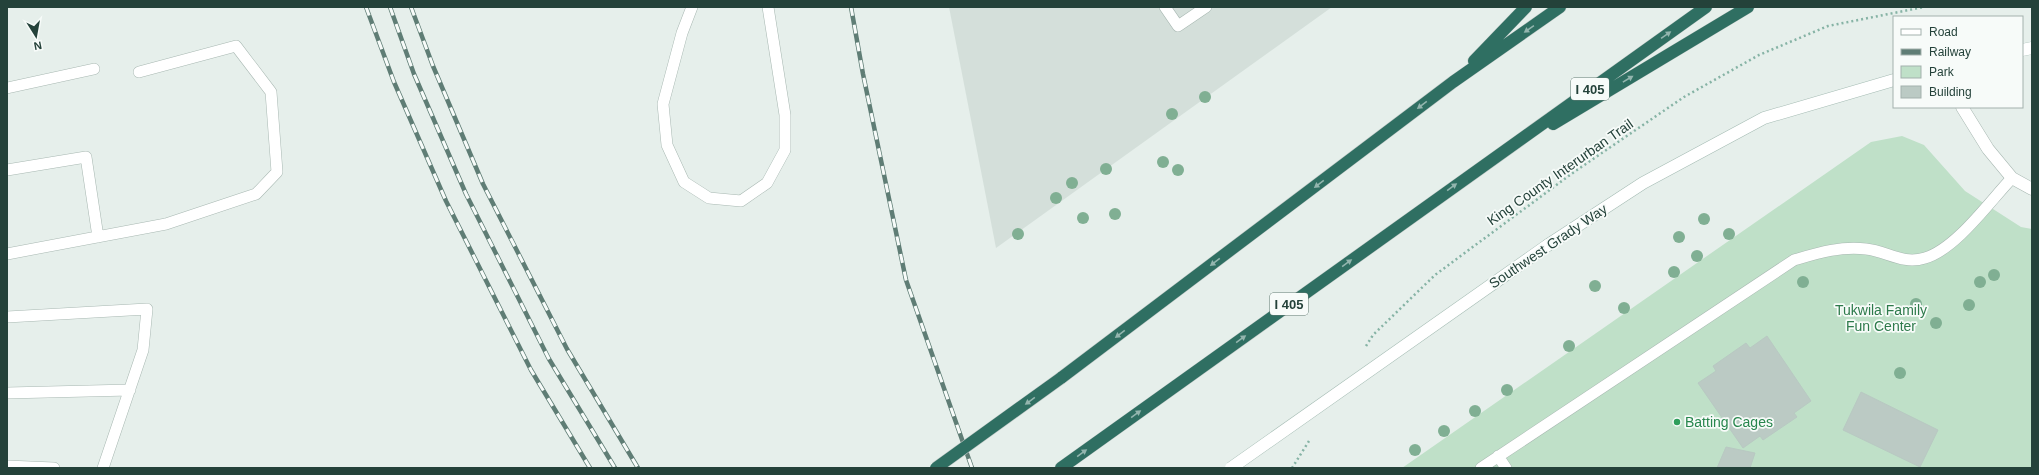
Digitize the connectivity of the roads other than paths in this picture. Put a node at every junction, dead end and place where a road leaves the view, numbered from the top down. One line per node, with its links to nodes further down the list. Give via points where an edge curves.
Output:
1 (692, 7): 2 (lane, via 682,33 664,104 667,145 684,182 709,198 741,201 768,182 785,150 785,115)
2 (768, 7)
3 (1165, 7): 4 (lane, via 1178,26)
4 (1206, 7)
5 (1526, 7): 12 (highway)
6 (1560, 7): 12 (highway, one-way to 12)
7 (1706, 7): 16 (highway, I 405, one-way to 7)
8 (1748, 7): 16 (highway, one-way to 8)
9 (94, 69): 13 (lane)
10 (139, 72): 19 (lane, via 236,46 271,92 277,172 256,194 166,224)
11 (1893, 80): 30 (main road, Southwest Grady Way, bridge, via 1764,118 1643,183 1548,245)
12 (1453, 82): 28 (highway, one-way to 28, bridge, via 1062,378)
13 (7, 88)
14 (1963, 108): 17 (main road, via 1988,149)
15 (7, 170): 19 (lane, via 86,157)
16 (1474, 171): 29 (highway, I 405, one-way to 16)
17 (2012, 178): 18 (main road); 24 (lane, via 1955,240 1939,252 1925,258 1896,259 1868,249 1851,248 1830,250 1794,260)
18 (2032, 189)
19 (98, 237): 20 (lane)
20 (7, 254)
21 (7, 317): 22 (lane, via 147,309 143,350)
22 (130, 390): 23 (lane); 27 (lane)
23 (7, 393)
24 (1498, 456): 31 (lane); 32 (lane)
25 (7, 466): 26 (lane)
26 (54, 468)
27 (103, 468)
28 (936, 468)
29 (1061, 468)
30 (1231, 468)
31 (1481, 468)
32 (1506, 468)

